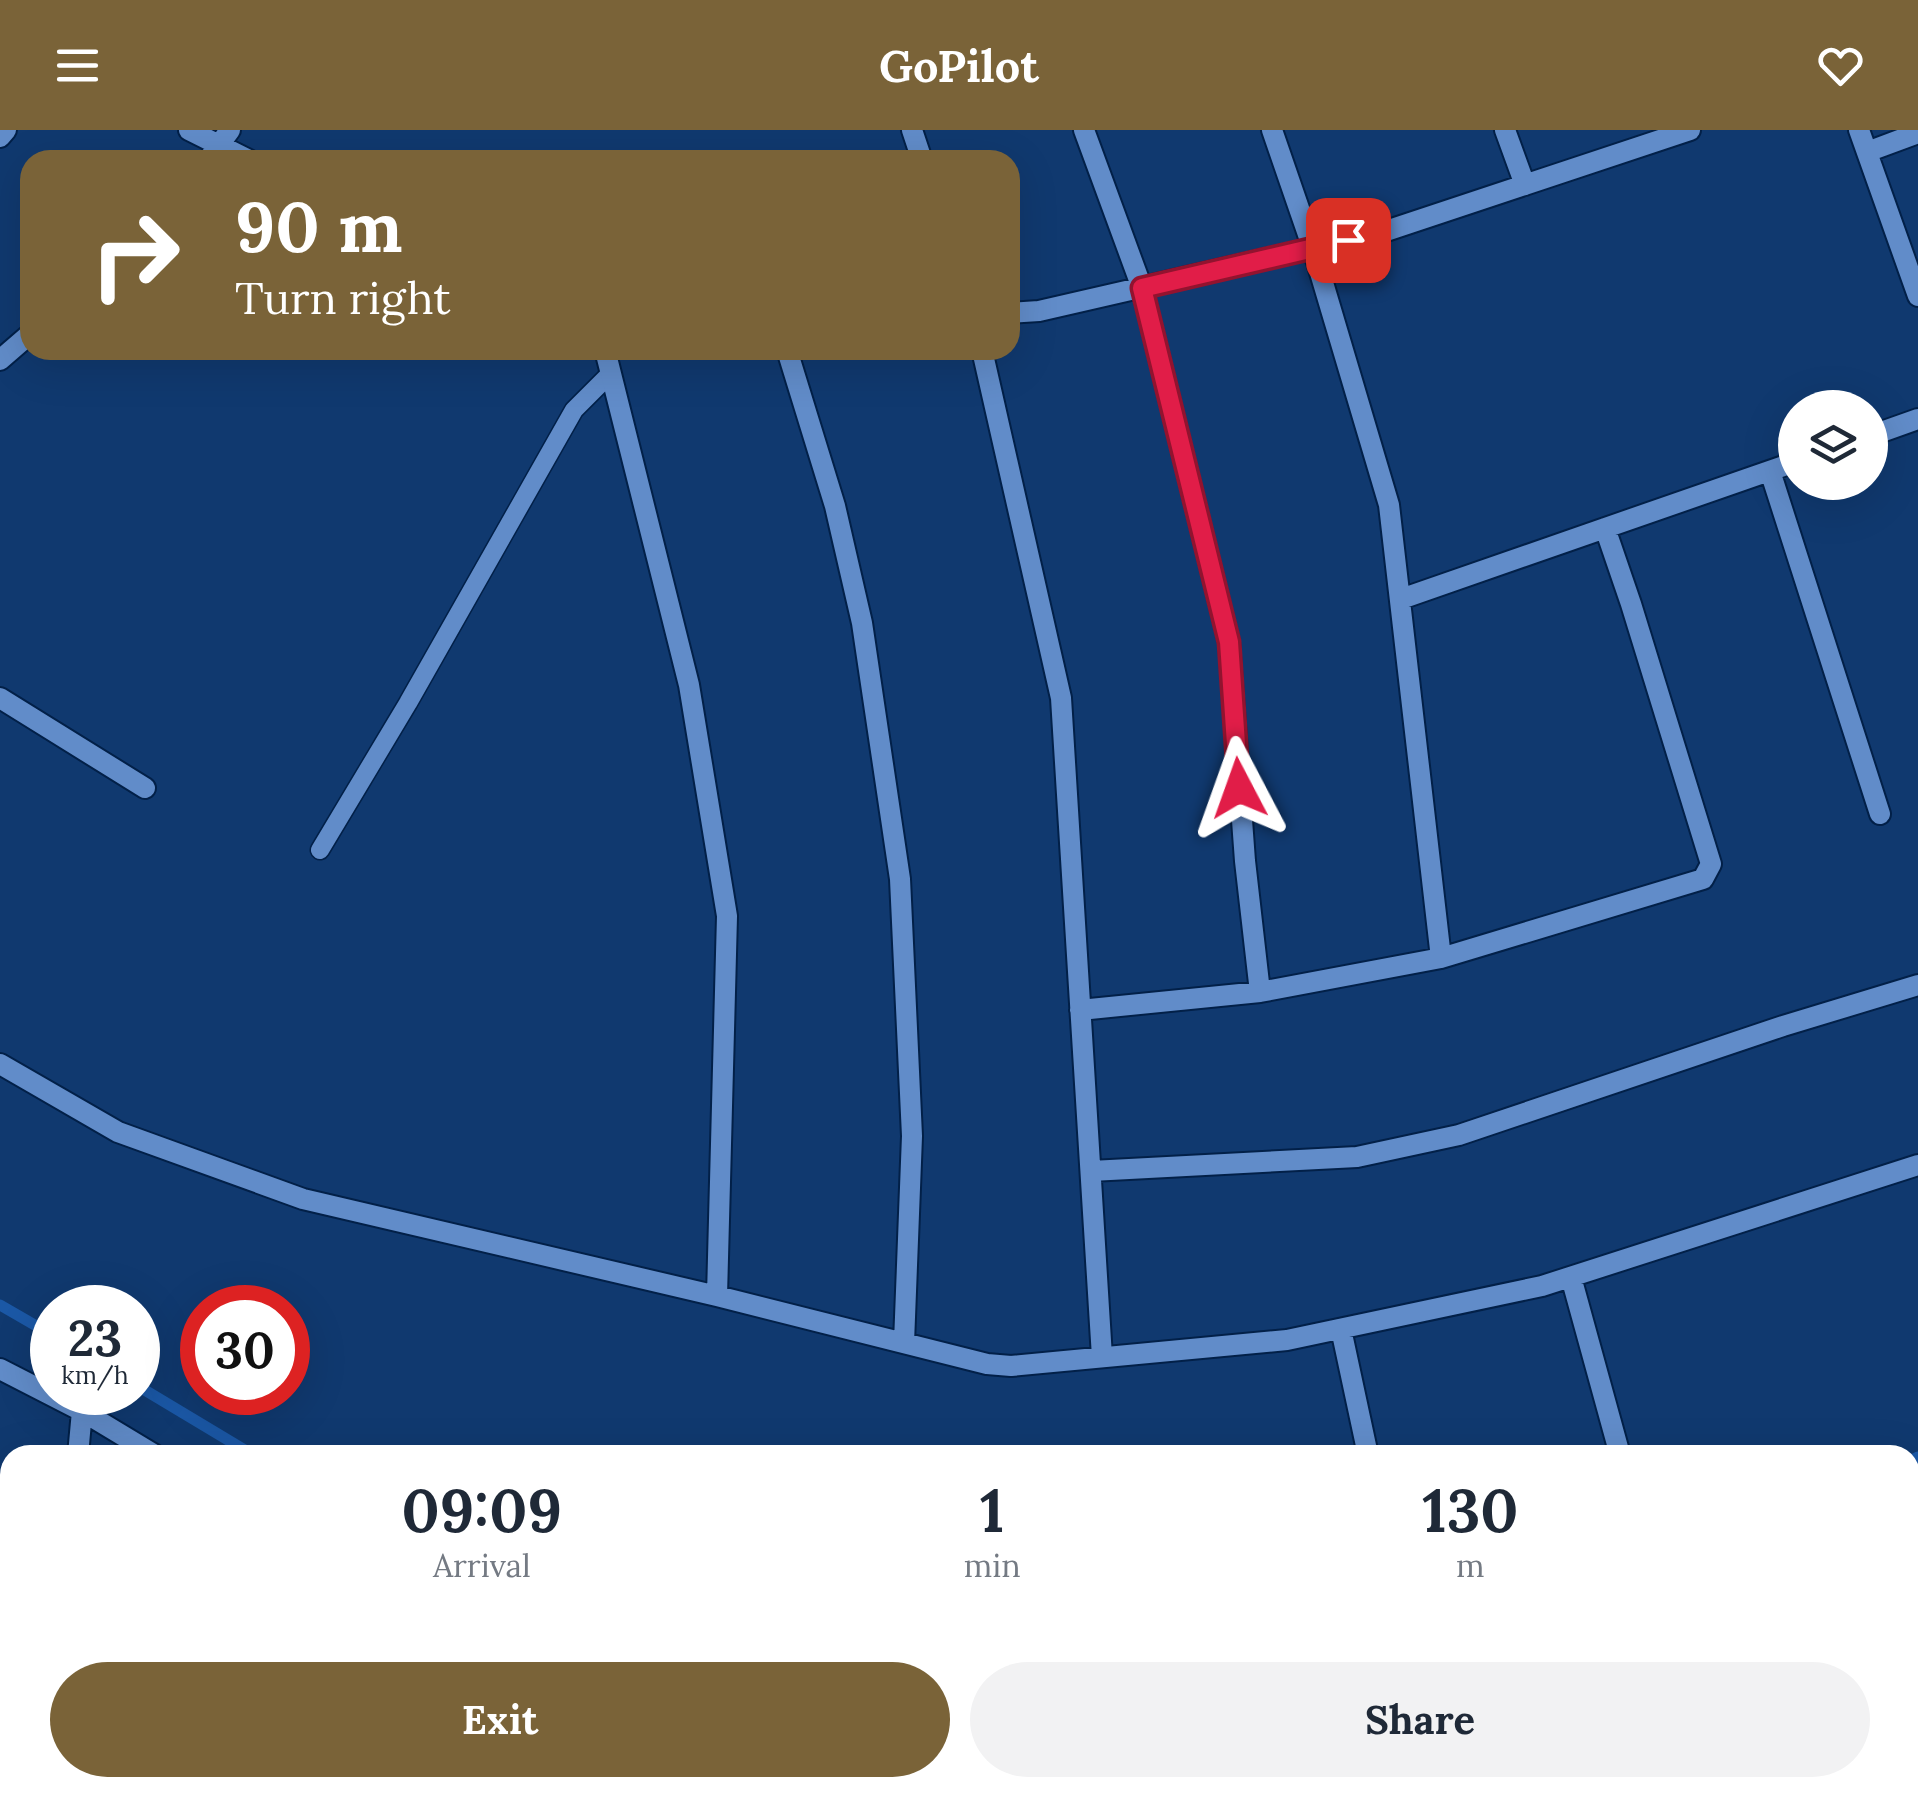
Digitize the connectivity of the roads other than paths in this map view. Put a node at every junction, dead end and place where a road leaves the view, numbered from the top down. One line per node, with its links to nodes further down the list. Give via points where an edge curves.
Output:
1 (6, 130): 9 (street)
2 (188, 130): 10 (street)
3 (1084, 130): 14 (street)
4 (1272, 130): 13 (street)
5 (1505, 130): 12 (street)
6 (1690, 130): 12 (street)
7 (1859, 130): 11 (street)
8 (1918, 133): 11 (street)
9 (0, 138)
10 (220, 145)
11 (1867, 152): 15 (street)
12 (1525, 185): 13 (street)
13 (1312, 249): 14 (street); 28 (street, via 1388,505)
14 (1142, 288): 16 (street); 35 (street, via 1229,642)
15 (1918, 296)
16 (1020, 312)
17 (20, 343): 18 (street)
18 (0, 360)
19 (608, 360): 22 (street)
20 (790, 360): 43 (street, via 862,624 900,878 912,1136)
21 (984, 360): 36 (street, via 1061,698)
22 (611, 372): 32 (lane, via 574,410); 41 (street, via 690,685 727,916)
23 (1918, 419): 24 (street)
24 (1888, 430)
25 (1778, 468): 26 (street)
26 (1770, 471): 27 (street); 31 (street)
27 (1605, 528): 28 (street); 33 (street, via 1711,864 1708,873)
28 (1400, 600): 33 (street)
29 (0, 698): 30 (street)
30 (145, 788)
31 (1880, 814)
32 (320, 850)
33 (1441, 958): 35 (street)
34 (1918, 985): 39 (street, via 1458,1135 1356,1157)
35 (1260, 992): 36 (street)
36 (1080, 1010): 39 (street)
37 (0, 1064): 41 (street, via 118,1132 303,1198)
38 (1918, 1165): 40 (street)
39 (1091, 1170): 44 (street)
40 (1571, 1277): 42 (street); 52 (street)
41 (717, 1296): 43 (street)
42 (1342, 1329): 44 (street); 51 (street)
43 (904, 1343): 44 (street, via 1011,1366)
44 (1102, 1357)
45 (0, 1369): 46 (street)
46 (30, 1384)
47 (82, 1415): 49 (street)
48 (89, 1415): 50 (street)
49 (79, 1445)
50 (138, 1445)
51 (1366, 1445)
52 (1617, 1445)

